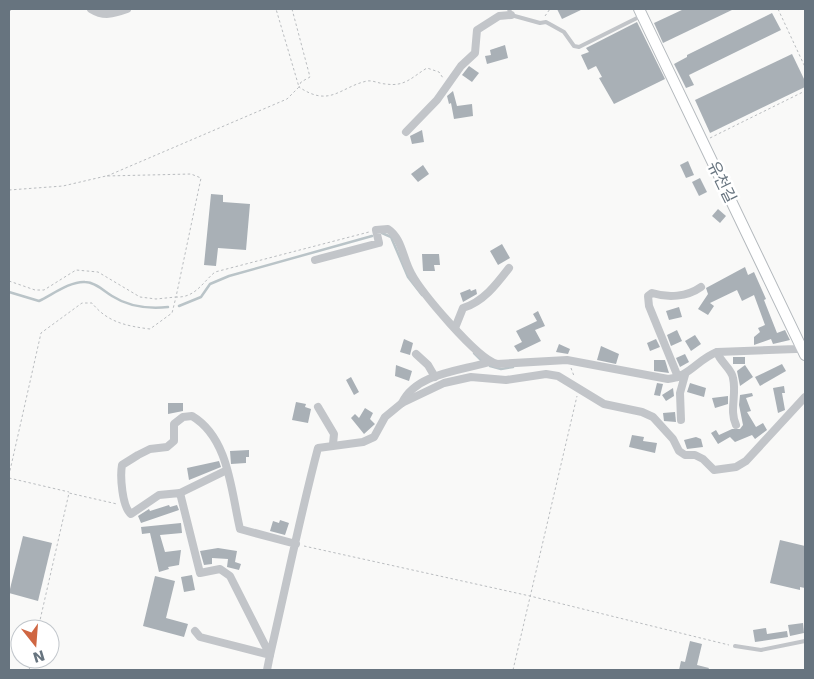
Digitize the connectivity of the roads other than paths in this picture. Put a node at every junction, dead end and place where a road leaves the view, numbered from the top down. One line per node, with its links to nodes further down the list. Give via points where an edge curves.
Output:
1 (91, 9): 2 (street, via 100,14 111,14)
2 (126, 9)
3 (510, 12): 4 (lane, via 540,23 546,22 564,32 574,46 579,47); 5 (street, via 477,30 475,53)
4 (641, 12): 10 (street, 유천길)
5 (406, 132)
6 (315, 260): 9 (street, via 379,243 376,230 383,228 393,232 415,281)
7 (509, 268): 9 (street, via 488,294 472,306 463,308)
8 (701, 287): 14 (street, via 684,295 652,293 648,296 649,306)
9 (455, 328): 13 (street)
10 (803, 351): 11 (street)
11 (717, 352): 14 (street); 20 (street, via 720,362 733,375 736,390 731,415)
12 (416, 354): 15 (street)
13 (489, 362): 14 (street, via 569,360 652,378); 15 (street)
14 (681, 376): 19 (street)
15 (435, 377): 17 (street, via 410,391)
16 (805, 397): 17 (street, via 746,461 736,467 714,470 703,459 679,451 673,439 653,417 604,404 558,376 546,374 506,380 471,377 434,386)
17 (402, 403): 21 (street, via 385,417 374,437 363,442)
18 (318, 407): 21 (street, via 334,434)
19 (681, 420)
20 (736, 425)
21 (333, 444): 24 (street, via 318,448)
22 (227, 470): 23 (street); 23 (street, via 222,452 207,429 192,416 183,417 174,424 174,440 167,447 150,449 122,465 120,473 124,505 132,514 160,496); 24 (street, via 240,529)
23 (180, 493): 28 (street, via 200,574 220,569 230,576)
24 (296, 544): 28 (street)
25 (195, 631): 28 (street, via 200,637)
26 (805, 641): 27 (lane, via 761,650)
27 (735, 646)
28 (270, 655): 29 (street)
29 (267, 670)

